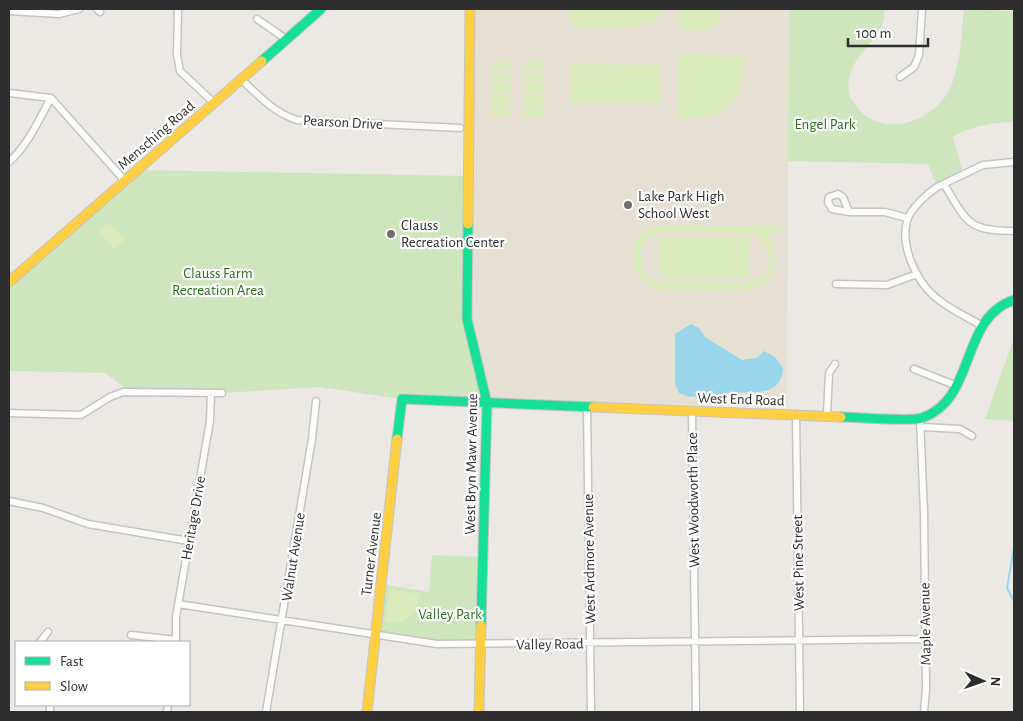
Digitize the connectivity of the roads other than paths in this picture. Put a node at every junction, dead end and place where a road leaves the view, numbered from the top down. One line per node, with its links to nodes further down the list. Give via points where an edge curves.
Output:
1 (79, 9): 6 (street, via 59,14)
2 (178, 9): 13 (street, via 177,56 180,71)
3 (321, 9): 8 (street, Mensching Road)
4 (470, 9): 34 (street, West Bryn Mawr Avenue, via 467,319)
5 (922, 9): 9 (street, via 918,55 914,67)
6 (9, 11)
7 (257, 19): 8 (street)
8 (286, 39): 10 (street, Mensching Road)
9 (900, 77)
10 (241, 79): 13 (street, Mensching Road); 14 (street, Pearson Drive, via 274,110 301,120)
11 (9, 93): 12 (street)
12 (51, 98): 15 (street, via 28,141); 17 (street)
13 (214, 103): 17 (street, Mensching Road)
14 (460, 128)
15 (9, 162)
16 (1014, 162): 18 (street, via 983,165)
17 (125, 181): 23 (street, Mensching Road)
18 (944, 184): 20 (street, via 931,191); 21 (street, via 970,223 990,231)
19 (849, 212): 20 (street, via 885,212)
20 (907, 218): 22 (street, via 906,244)
21 (1014, 231)
22 (917, 274): 24 (street, via 887,285); 26 (street, via 933,296)
23 (9, 282)
24 (836, 284)
25 (1014, 300): 26 (street, via 996,308)
26 (981, 324): 29 (street)
27 (835, 364): 39 (street, via 829,373)
28 (914, 369): 29 (street)
29 (957, 386): 40 (street, via 946,404)
30 (211, 393): 31 (street); 37 (street, via 123,392 81,414); 43 (street, Heritage Drive, via 210,421)
31 (222, 393)
32 (402, 399): 34 (street, West End Road); 47 (street, Turner Avenue)
33 (316, 401): 45 (street, Walnut Avenue)
34 (487, 403): 35 (street, West End Road); 55 (street, West Bryn Mawr Avenue)
35 (587, 406): 36 (street, West End Road); 54 (street, West Ardmore Avenue)
36 (692, 412): 38 (street, West End Road); 53 (street, West Woodworth Place)
37 (9, 413)
38 (796, 414): 39 (street, West End Road); 50 (street, West Pine Street)
39 (826, 415): 40 (street, West End Road)
40 (921, 423): 41 (street, via 960,429); 49 (street, Maple Avenue)
41 (972, 436)
42 (9, 502): 43 (street, via 44,508 88,524)
43 (189, 542): 44 (street, Heritage Drive)
44 (178, 604): 45 (street, Valley Road); 52 (street, Heritage Drive)
45 (282, 620): 47 (street, Valley Road); 56 (street, Walnut Avenue)
46 (48, 632): 51 (street)
47 (376, 634): 55 (street, Valley Road, via 437,644); 57 (street, Turner Avenue)
48 (131, 635): 52 (street)
49 (925, 639): 50 (street, Valley Road); 62 (street, Maple Avenue)
50 (799, 640): 53 (street, Valley Road); 61 (street, West Pine Street)
51 (41, 641)
52 (176, 641)
53 (695, 641): 54 (street, Valley Road); 60 (street, West Woodworth Place)
54 (590, 643): 55 (street, Valley Road); 59 (street, West Ardmore Avenue)
55 (481, 645): 58 (street, West Bryn Mawr Avenue)
56 (266, 712)
57 (367, 712)
58 (479, 712)
59 (591, 712)
60 (696, 712)
61 (800, 712)
62 (924, 712)

